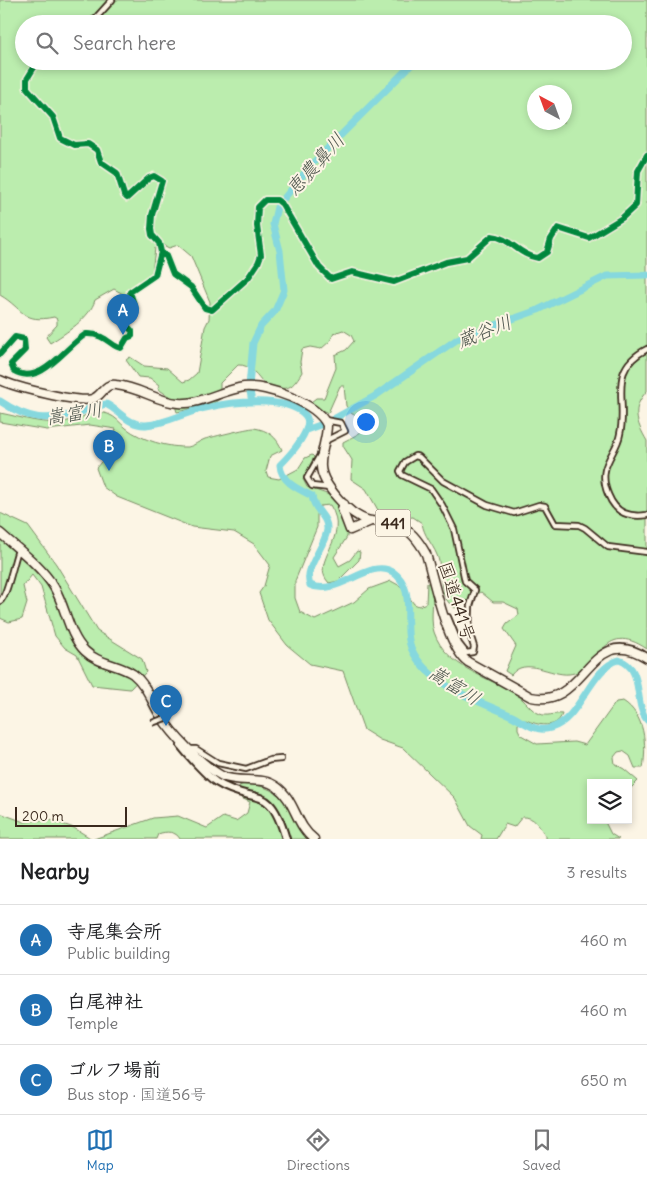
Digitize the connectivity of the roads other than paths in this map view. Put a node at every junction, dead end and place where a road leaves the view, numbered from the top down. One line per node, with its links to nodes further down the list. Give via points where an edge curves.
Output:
1 (112, 0): 2 (street)
2 (98, 15)
3 (32, 70): 5 (street, via 27,79 27,88 53,117 60,138 74,145 88,144 97,150 101,162 117,174 127,198 148,178 154,176 162,181 151,229)
4 (647, 155): 5 (street, via 638,171 637,201 630,212 589,238 558,228 547,252 538,258 492,236 467,258 439,264 394,282 352,272 331,278 319,267 282,204 277,200 265,200 258,207 261,255 256,266 248,278 212,310 205,308 192,287 174,274)
5 (161, 252): 7 (street, via 155,275 130,292 136,311 130,311 125,302 120,304 124,322 132,331 132,336 121,348 103,336 86,334 43,371 27,375 14,371 11,364 25,350 24,339 15,338)
6 (647, 349): 14 (street, via 632,358 624,370 621,433 604,480 617,508 634,516)
7 (0, 354)
8 (0, 380): 9 (highway, via 59,396 88,400 99,396 107,386 128,386 179,404 244,387 254,388 304,403)
9 (324, 420): 10 (highway, 国道441号 / 441, via 327,425); 10 (street, via 341,423 345,431)
10 (325, 440): 11 (highway, 国道441号 / 441)
11 (322, 454): 12 (highway, 国道441号 / 441, via 322,473); 12 (street, via 308,478 312,486)
12 (330, 488): 13 (highway, 国道441号 / 441)
13 (344, 504): 15 (highway, 国道441号 / 441, via 356,516); 15 (highway, 国道441号 / 441, via 342,509 350,530)
14 (647, 516)
15 (372, 520): 20 (highway, 国道441号 / 441, via 401,526 420,543)
16 (0, 533): 17 (highway)
17 (18, 550): 19 (street, via 6,594); 24 (highway, via 53,586 79,645 96,659 124,670 140,681)
18 (647, 552): 20 (street, via 608,547 579,525 556,524 545,506 514,514 480,501 443,481 419,456 415,456 401,466 402,476 431,489 442,505 454,529 465,581 475,590 470,606 472,652 466,654 462,649)
19 (0, 600)
20 (445, 617): 21 (highway, 国道441号 / 441, via 453,644 461,657 540,699 558,695 608,650 625,647)
21 (647, 658)
22 (171, 716): 23 (street, bridge)
23 (152, 724)
24 (179, 739): 25 (highway); 27 (main road, via 190,757 215,781 270,803 280,817)
25 (190, 749): 26 (street, via 196,749 218,763 246,769); 28 (highway, via 222,776 276,785)
26 (281, 758)
27 (286, 839)
28 (314, 839)

